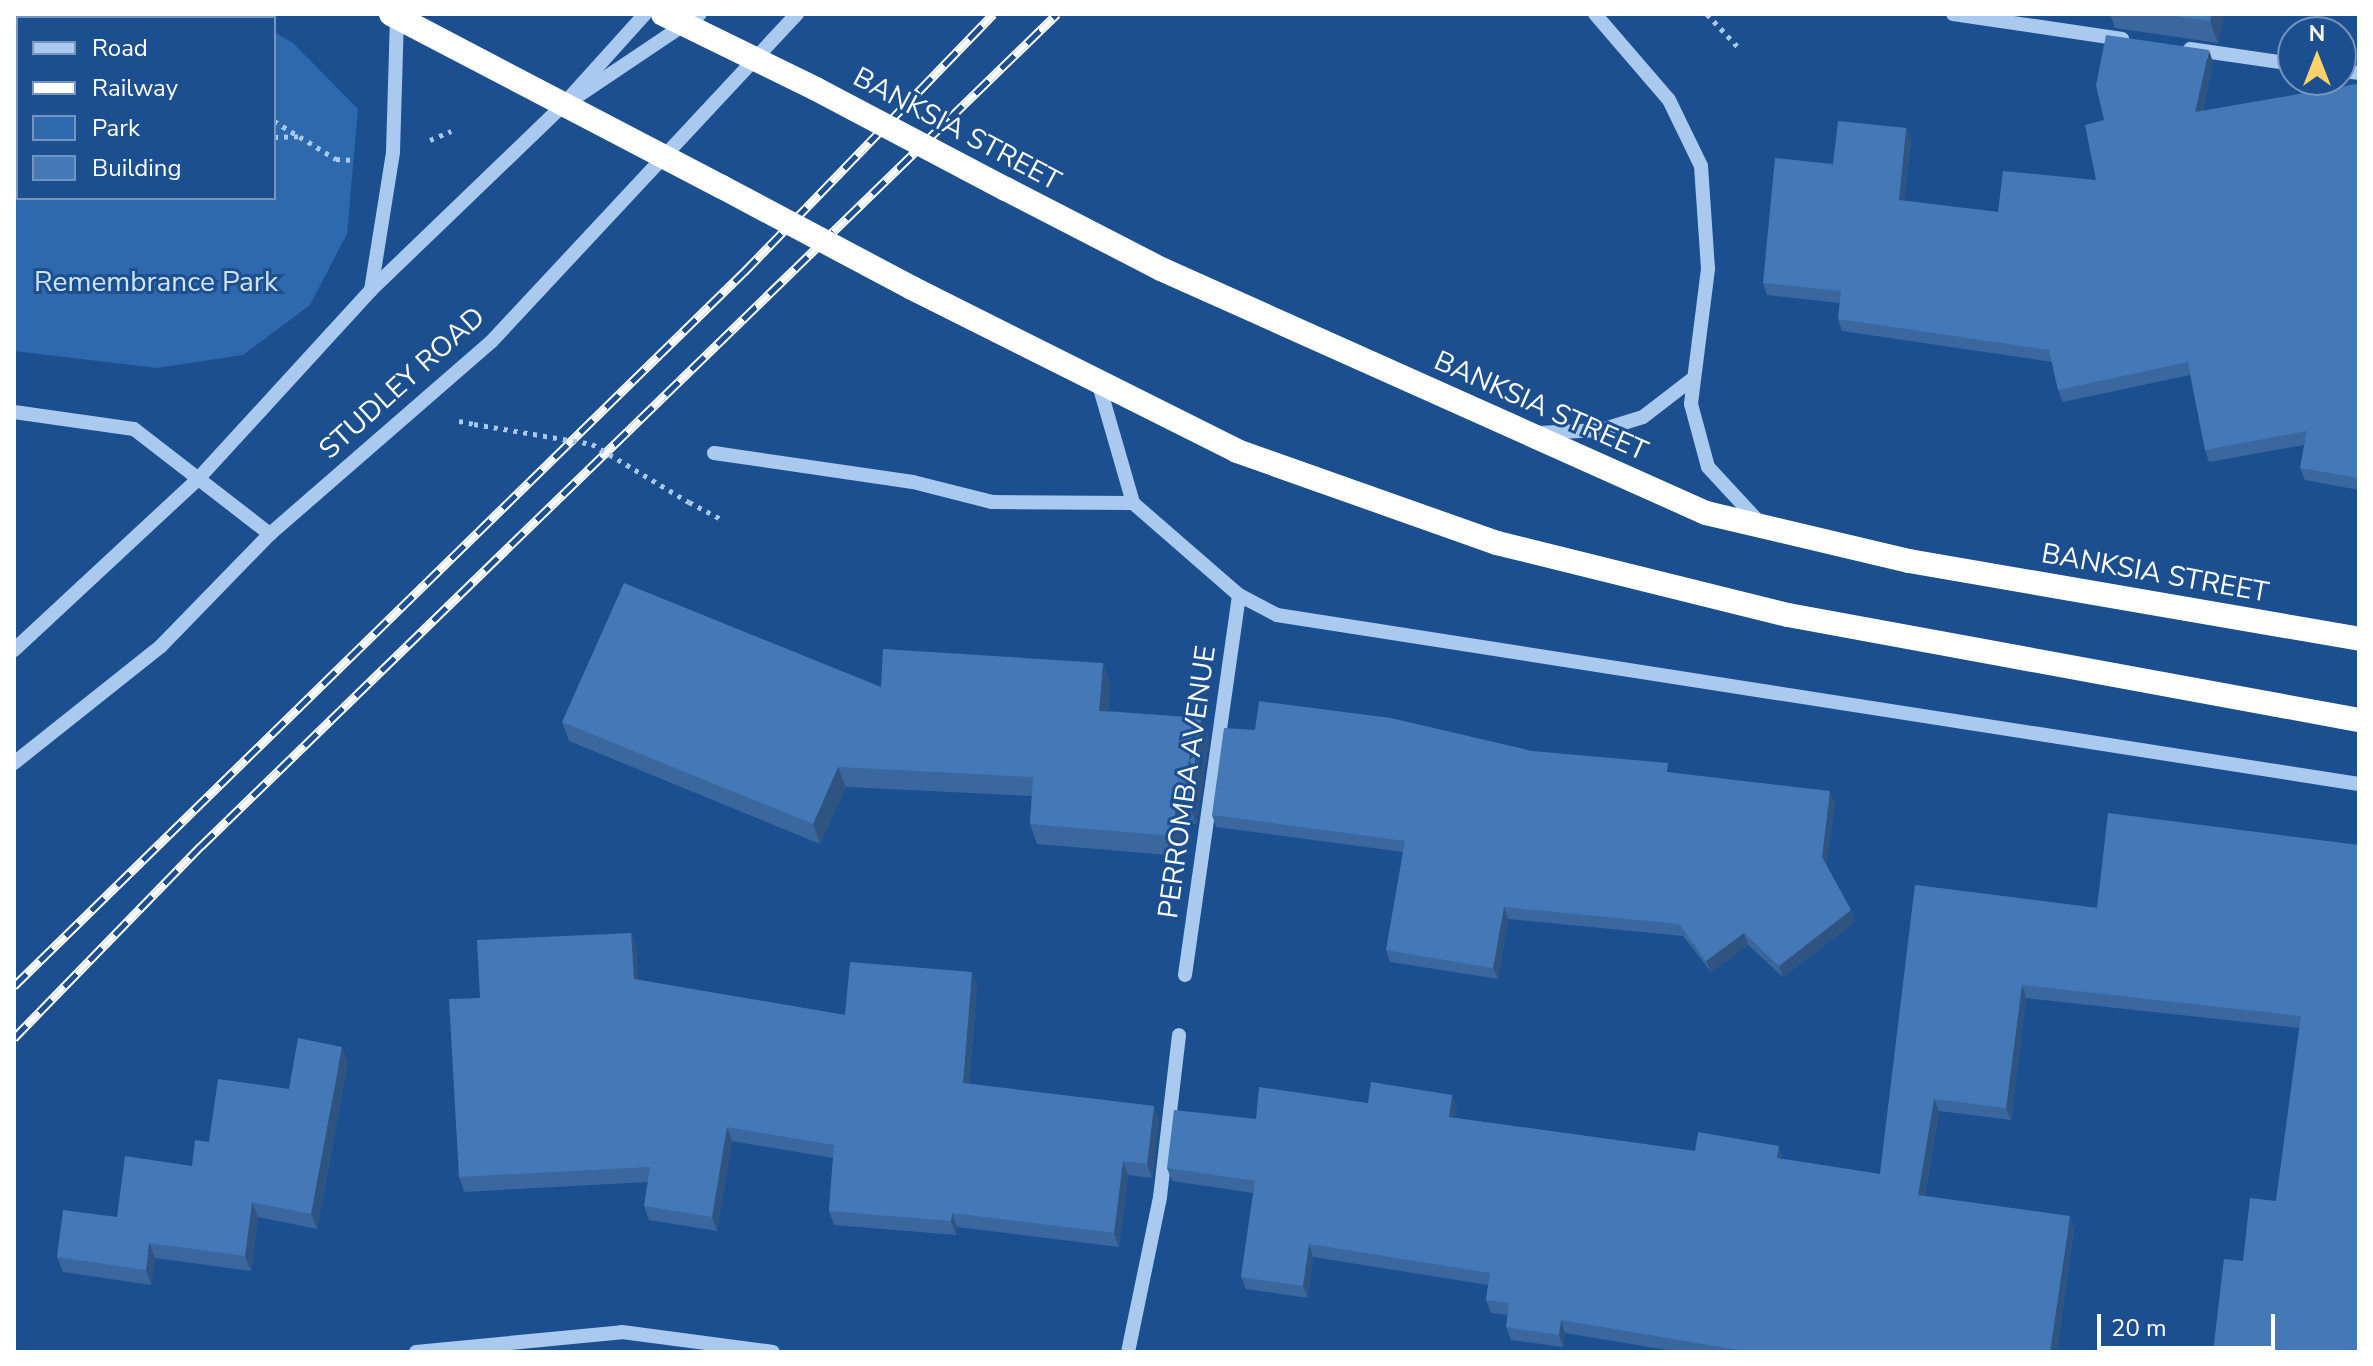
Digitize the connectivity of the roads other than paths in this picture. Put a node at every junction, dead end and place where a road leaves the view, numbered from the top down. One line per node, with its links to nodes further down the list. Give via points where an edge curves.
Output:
1 (645, 14): 11 (street)
2 (797, 14): 9 (street, STUDLEY ROAD)
3 (1595, 14): 14 (street, via 1669,100 1701,166 1708,269)
4 (1953, 14): 7 (street)
5 (394, 16): 11 (highway); 13 (street, via 393,152)
6 (682, 18): 9 (highway, BANKSIA STREET); 11 (street)
7 (2134, 40)
8 (2165, 45): 10 (street)
9 (754, 61): 12 (street, STUDLEY ROAD); 17 (highway, BANKSIA STREET, bridge, via 1161,269)
10 (2277, 62)
11 (563, 105): 12 (highway); 13 (street)
12 (664, 158): 15 (highway, bridge); 22 (street, STUDLEY ROAD, via 491,342)
13 (371, 290): 19 (street)
14 (1691, 380): 17 (street, via 1624,423); 21 (street, via 1708,467 1733,502)
15 (1099, 385): 20 (street); 26 (highway, via 1296,475 1590,571 1788,615)
16 (14, 412): 19 (street, via 134,429)
17 (1527, 432): 21 (highway, BANKSIA STREET, via 1706,513)
18 (714, 453): 20 (street, via 913,482 992,502)
19 (197, 480): 22 (street); 25 (street)
20 (1133, 503): 23 (street)
21 (1771, 530): 24 (highway, BANKSIA STREET)
22 (270, 534): 27 (street, STUDLEY ROAD, via 161,646)
23 (1239, 595): 28 (street, via 1277,615 1390,637 2158,747); 29 (street, PERROMBA AVENUE)
24 (2359, 639)
25 (14, 650)
26 (2359, 720)
27 (14, 763)
28 (2359, 784)
29 (1185, 975)
30 (1179, 1035): 33 (street, via 1160,1197)
31 (416, 1352): 32 (street, via 622,1332)
32 (773, 1352)
33 (1128, 1352)

